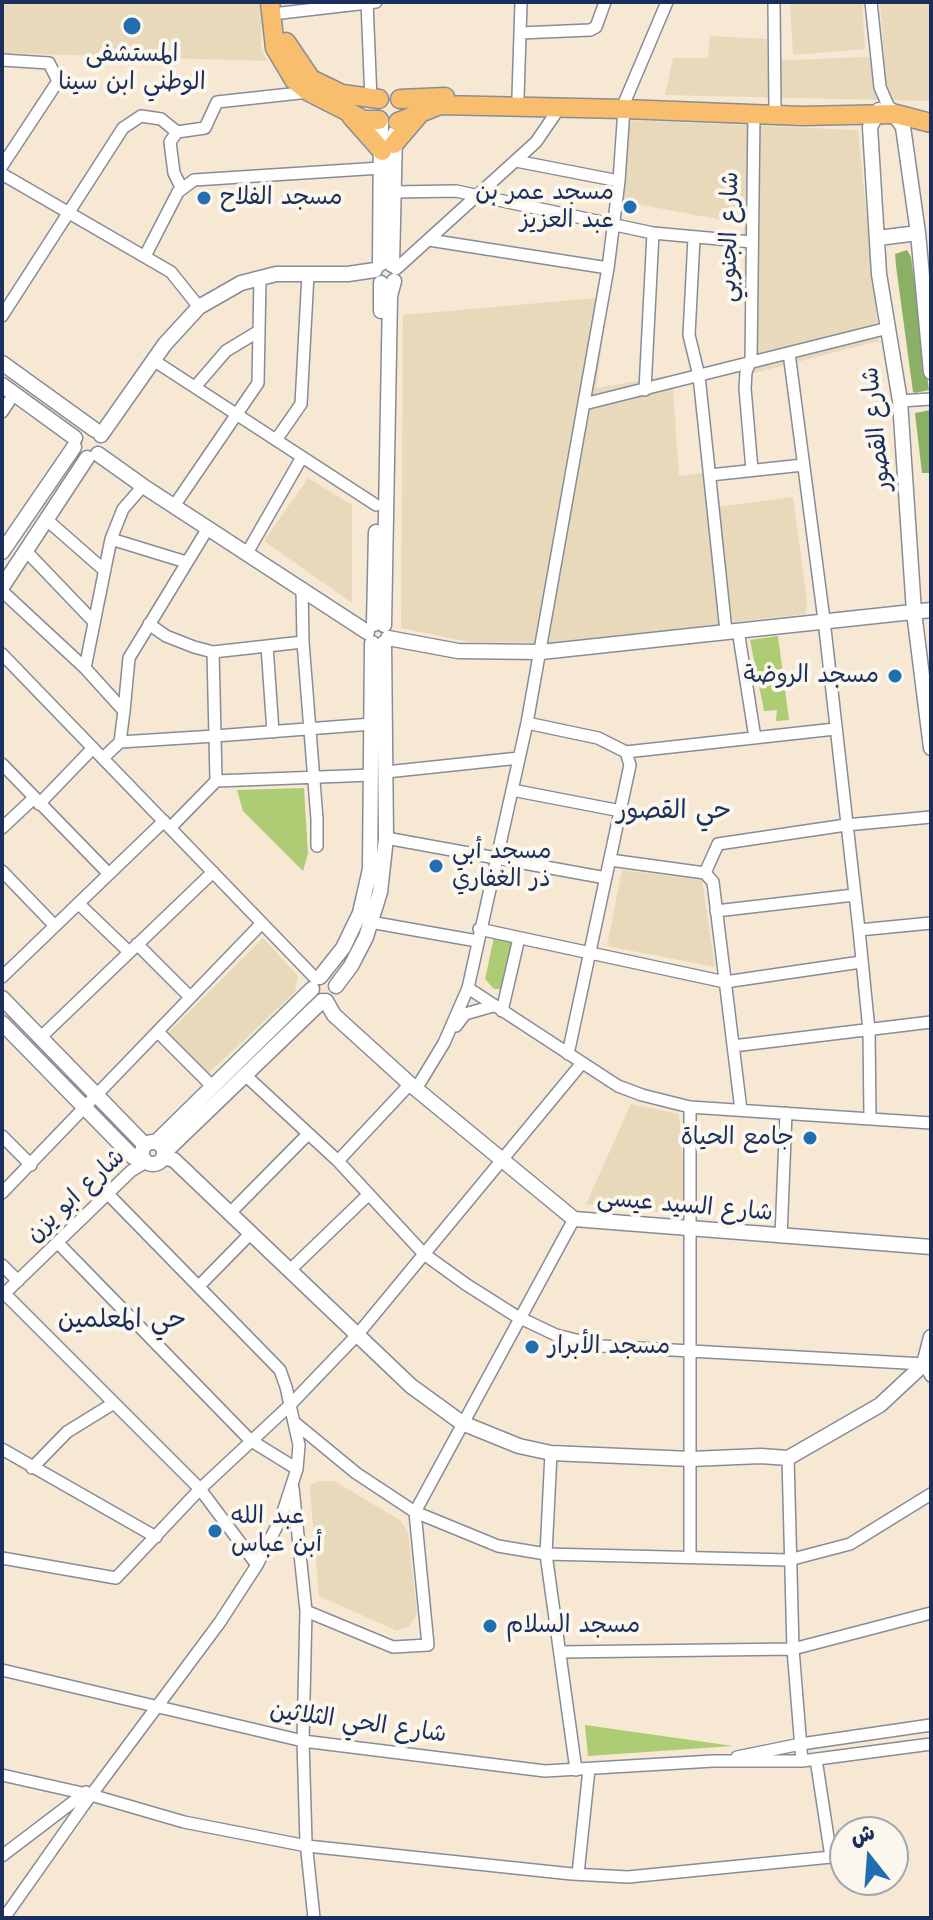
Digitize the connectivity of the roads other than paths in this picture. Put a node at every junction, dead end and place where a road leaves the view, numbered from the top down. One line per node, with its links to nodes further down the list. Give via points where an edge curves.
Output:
1 (367, 2): 2 (street); 8 (street); 14 (street)
2 (376, 2)
3 (521, 2): 9 (street)
4 (605, 2): 9 (street, via 590,30)
5 (667, 2): 15 (street)
6 (774, 2): 17 (street)
7 (871, 2): 20 (street)
8 (278, 6): 11 (main road, via 275,48 294,80); 14 (main road, via 284,39 311,79 342,94)
9 (520, 33): 12 (street)
10 (2, 60): 28 (street, via 49,63 58,81)
11 (309, 92): 18 (main road); 25 (street, via 217,102 205,128)
12 (518, 97): 13 (main road); 15 (main road)
13 (400, 99): 14 (main road, via 388,95); 23 (main road, via 404,112)
14 (375, 100): 23 (main road)
15 (625, 105): 16 (main road); 17 (main road); 22 (main road); 30 (street)
16 (560, 107): 19 (main road, via 440,105); 27 (street)
17 (775, 109): 20 (main road)
18 (346, 111): 23 (main road, via 364,120); 26 (main road)
19 (422, 111): 23 (main road); 26 (main road)
20 (885, 112): 21 (main road); 22 (main road); 24 (main road); 37 (street, via 903,127); 39 (street, شارع القصور, via 870,127)
21 (931, 112)
22 (754, 114): 41 (street, شارع الجنوبي)
23 (388, 122): 26 (street)
24 (931, 123)
25 (177, 132): 31 (street, via 170,142); 34 (street, via 161,119 141,116 123,128)
26 (386, 154): 31 (street, via 194,180); 32 (street); 44 (street)
27 (516, 161): 30 (street); 33 (street)
28 (2, 166)
29 (2, 174): 34 (street)
30 (619, 181): 35 (street)
31 (182, 189): 42 (street)
32 (393, 192): 33 (street, via 456,191); 44 (street)
33 (476, 197): 35 (street); 40 (street)
34 (68, 212): 42 (street); 48 (street)
35 (613, 224): 36 (street); 43 (street)
36 (653, 233): 38 (street); 59 (street)
37 (918, 233): 39 (street); 55 (street)
38 (694, 238): 41 (street); 56 (street, via 689,335)
39 (878, 238): 49 (street, شارع القصور)
40 (429, 240): 43 (street); 44 (street)
41 (752, 242): 53 (street, شارع الجنوبي)
42 (145, 256): 47 (street, via 171,272)
43 (608, 268): 62 (street)
44 (385, 273): 45 (street); 74 (street); 92 (street, via 390,296)
45 (308, 274): 46 (street); 66 (street, via 301,404)
46 (260, 279): 47 (street, via 241,283); 50 (street)
47 (199, 307): 52 (street)
48 (2, 316)
49 (888, 328): 51 (street); 61 (street, شارع القصور)
50 (259, 331): 57 (street, via 226,351); 64 (street, via 258,383)
51 (789, 353): 53 (street); 70 (street)
52 (153, 360): 57 (street); 65 (street)
53 (751, 360): 56 (street); 71 (street, شارع الجنوبي, via 745,388)
54 (2, 363): 65 (street)
55 (931, 372)
56 (699, 376): 59 (street); 72 (street)
57 (195, 387): 64 (street)
58 (8, 390): 63 (street); 67 (street)
59 (645, 390): 62 (street)
60 (931, 399): 61 (street)
61 (900, 401): 87 (street, شارع القصور)
62 (584, 404): 96 (street)
63 (2, 412)
64 (236, 414): 66 (street); 75 (street)
65 (98, 432): 67 (street, via 81,431); 68 (street, via 103,447)
66 (276, 440): 69 (street)
67 (75, 442): 68 (street, via 79,454); 80 (street)
68 (92, 456): 73 (street); 76 (street)
69 (302, 457): 74 (street); 81 (street)
70 (803, 465): 71 (street); 88 (street)
71 (752, 470): 72 (street)
72 (710, 475): 91 (street)
73 (143, 486): 75 (street); 78 (street, via 123,509)
74 (376, 505): 92 (street)
75 (174, 506): 77 (street)
76 (47, 520): 79 (street); 83 (street)
77 (208, 528): 81 (street); 82 (street)
78 (111, 539): 82 (street); 83 (street)
79 (26, 551): 85 (street); 89 (street)
80 (2, 552)
81 (247, 553): 84 (street)
82 (186, 562): 90 (street)
83 (104, 570): 89 (street)
84 (302, 588): 92 (street); 93 (street)
85 (2, 589): 98 (street)
86 (931, 610): 87 (street)
87 (914, 612): 88 (street); 109 (street, شارع القصور)
88 (824, 620): 91 (street); 103 (street)
89 (94, 622): 98 (street)
90 (149, 624): 95 (street, via 166,636); 99 (street, via 129,658)
91 (732, 630): 96 (street); 106 (street)
92 (378, 634): 96 (street, via 458,651); 101 (street); 114 (street)
93 (303, 642): 94 (street); 102 (street)
94 (267, 646): 95 (street); 104 (street)
95 (213, 652): 105 (street)
96 (541, 652): 100 (street)
97 (2, 654): 108 (street)
98 (85, 668): 99 (street)
99 (124, 711): 107 (street)
100 (527, 723): 110 (street, via 598,738); 112 (street)
101 (372, 724): 102 (street); 114 (street)
102 (310, 729): 104 (street); 115 (street)
103 (835, 729): 106 (street); 122 (street)
104 (273, 732): 105 (street)
105 (215, 736): 107 (street); 116 (street)
106 (755, 738): 110 (street)
107 (120, 742): 111 (street)
108 (93, 748): 111 (street); 118 (street)
109 (931, 748)
110 (626, 752): 119 (street, via 630,765)
111 (103, 758): 121 (street)
112 (519, 758): 114 (street); 117 (street)
113 (2, 764): 118 (street)
114 (379, 774): 115 (street); 124 (street); 149 (street, via 360,913)
115 (314, 779): 116 (street); 125 (street)
116 (216, 781): 121 (street)
117 (512, 790): 119 (street); 126 (street)
118 (36, 801): 123 (street); 131 (street)
119 (621, 811): 127 (street)
120 (931, 817): 122 (street)
121 (167, 824): 129 (street); 131 (street)
122 (846, 825): 130 (street, via 718,844); 133 (street)
123 (2, 828)
124 (386, 838): 126 (street); 136 (street, via 380,892)
125 (317, 846)
126 (498, 857): 132 (street); 141 (street)
127 (610, 860): 130 (street); 132 (street)
128 (2, 871): 139 (street)
129 (213, 872): 137 (street); 143 (street)
130 (705, 873): 135 (street, via 713,882)
131 (109, 874): 134 (street)
132 (606, 878): 144 (street)
133 (854, 895): 135 (street); 140 (street)
134 (79, 904): 139 (street); 143 (street)
135 (716, 911): 147 (street)
136 (370, 922): 141 (street); 149 (street, via 335,994)
137 (262, 923): 149 (street); 150 (street)
138 (931, 923): 140 (street)
139 (55, 926): 146 (street)
140 (859, 930): 145 (street)
141 (478, 935): 142 (street); 148 (street)
142 (519, 938): 144 (street); 152 (street)
143 (133, 948): 150 (street); 157 (street)
144 (590, 953): 147 (street); 160 (street)
145 (861, 962): 147 (street); 155 (street)
146 (2, 977)
147 (725, 982): 159 (street)
148 (468, 988): 152 (street); 158 (street)
149 (319, 989): 162 (street); 163 (street, شارع السيد عيسى, via 334,1015); 164 (street)
150 (190, 997): 156 (street)
151 (2, 998): 157 (street)
152 (498, 1008): 158 (street, via 465,1014); 160 (street)
153 (931, 1022): 155 (street)
154 (2, 1023): 166 (street)
155 (869, 1030): 159 (street); 170 (street)
156 (158, 1032): 164 (street); 165 (street)
157 (41, 1037): 165 (street)
158 (444, 1043): 163 (street)
159 (733, 1046): 168 (street)
160 (568, 1054): 161 (street)
161 (582, 1063): 167 (street, via 618,1086); 175 (street)
162 (244, 1074): 172 (street); 174 (street)
163 (413, 1086): 175 (street, شارع السيد عيسى); 176 (street)
164 (213, 1087): 174 (street)
165 (97, 1095): 166 (street); 174 (street)
166 (87, 1107): 174 (street, via 133,1157); 177 (street)
167 (690, 1107): 168 (street); 183 (street)
168 (741, 1110): 169 (street)
169 (786, 1113): 170 (street); 185 (street)
170 (870, 1118): 171 (street)
171 (931, 1123)
172 (308, 1134): 176 (street); 181 (street)
173 (2, 1136): 177 (street)
174 (153, 1152): 179 (street, شارع ابو يزن); 181 (street, via 174,1160)
175 (503, 1160): 182 (street, شارع السيد عيسى); 188 (street)
176 (338, 1161): 180 (street)
177 (31, 1165): 178 (street)
178 (2, 1193)
179 (108, 1194): 186 (street, شارع ابو يزن); 192 (street)
180 (369, 1194): 188 (street); 190 (street)
181 (230, 1213): 184 (street)
182 (574, 1219): 183 (street, شارع السيد عيسى); 194 (street)
183 (691, 1229): 185 (street, شارع السيد عيسى); 197 (street)
184 (251, 1233): 190 (street); 192 (street)
185 (781, 1237): 187 (street, شارع السيد عيسى)
186 (58, 1243): 191 (street, شارع ابو يزن); 203 (street)
187 (931, 1247)
188 (424, 1254): 194 (street); 195 (street)
189 (2, 1265): 191 (street)
190 (290, 1270): 195 (street)
191 (18, 1281): 193 (street, شارع ابو يزن)
192 (200, 1285): 200 (street, via 280,1370)
193 (4, 1295): 199 (street)
194 (522, 1318): 197 (street, via 556,1335 601,1346); 202 (street)
195 (358, 1334): 200 (street); 202 (street, via 411,1386)
196 (931, 1337): 198 (street)
197 (691, 1352): 198 (street, via 787,1355); 207 (street)
198 (928, 1370): 206 (street, via 880,1405)
199 (114, 1403): 208 (street, via 67,1432); 211 (street)
200 (290, 1405): 201 (street); 203 (street)
201 (294, 1422): 209 (street); 213 (street)
202 (462, 1423): 205 (street); 213 (street)
203 (250, 1440): 209 (street); 211 (street)
204 (2, 1449): 208 (street)
205 (551, 1453): 207 (street); 215 (street)
206 (788, 1458): 207 (street); 218 (street)
207 (691, 1459): 216 (street)
208 (32, 1468): 214 (street)
209 (297, 1469): 210 (street)
210 (292, 1484): 219 (street); 220 (street)
211 (200, 1489): 214 (street); 219 (street)
212 (931, 1494): 218 (street, via 850,1544)
213 (415, 1512): 215 (street, via 498,1546); 220 (street, via 428,1645 393,1647)
214 (156, 1537): 217 (street, via 116,1578)
215 (546, 1554): 216 (street); 223 (street)
216 (690, 1556): 218 (street)
217 (2, 1558)
218 (789, 1560): 222 (street)
219 (257, 1565): 225 (street)
220 (306, 1611): 227 (street)
221 (931, 1613): 222 (street)
222 (793, 1649): 223 (street); 228 (street)
223 (560, 1652): 233 (street)
224 (2, 1670): 225 (street, شارع الحي الثلاثين)
225 (156, 1708): 227 (street, شارع الحي الثلاثين); 235 (street)
226 (931, 1725): 228 (street)
227 (303, 1741): 233 (street, شارع الحي الثلاثين, via 545,1771); 236 (street)
228 (801, 1744): 231 (street); 232 (street)
229 (931, 1744): 230 (street)
230 (816, 1759): 232 (street); 238 (street, via 831,1857 628,1877)
231 (713, 1761): 232 (street); 233 (street, شارع الحي الثلاثين)
232 (802, 1761)
233 (582, 1770): 238 (street)
234 (2, 1775): 235 (street)
235 (87, 1794): 236 (street, via 184,1822); 237 (street); 239 (street)
236 (307, 1846): 238 (street); 240 (street)
237 (2, 1856)
238 (578, 1874)
239 (4, 1918)
240 (314, 1918)

